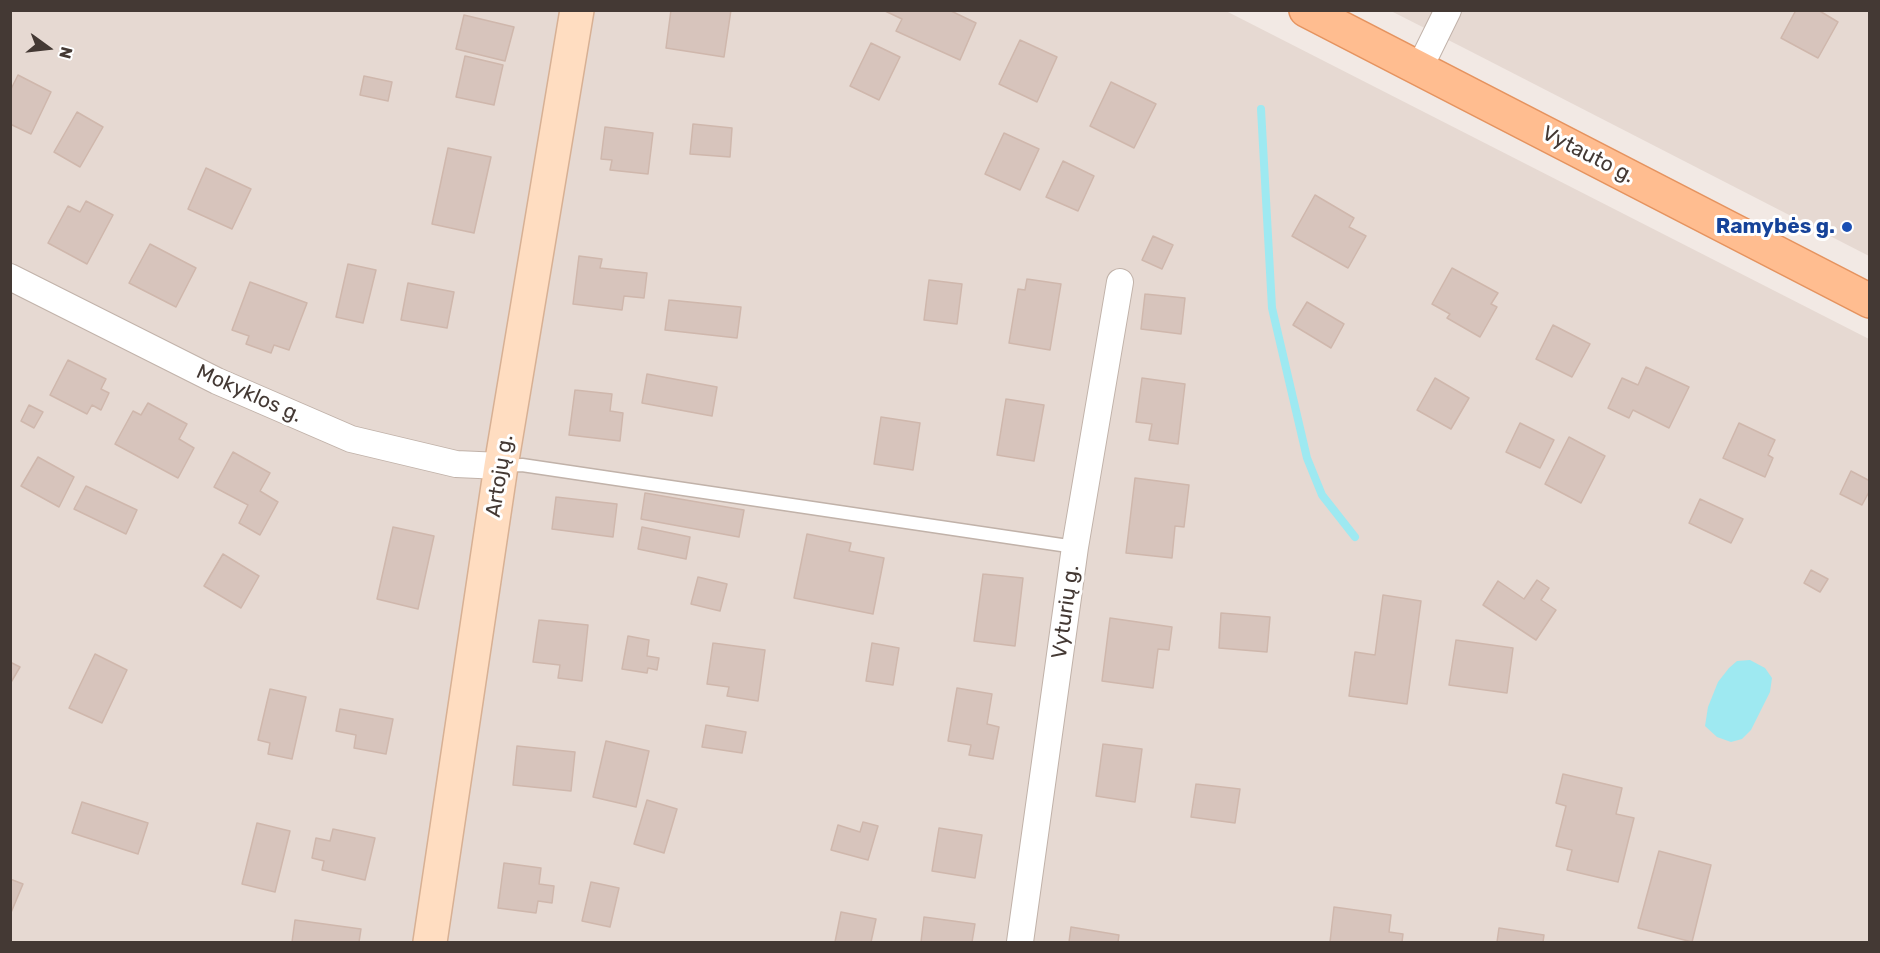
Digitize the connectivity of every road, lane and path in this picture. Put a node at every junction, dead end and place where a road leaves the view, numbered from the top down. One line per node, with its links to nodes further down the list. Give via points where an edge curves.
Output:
1 (577, 10): 8 (main road, Artojų g.)
2 (1306, 10): 4 (main road, Vytauto g.)
3 (1448, 10): 4 (street)
4 (1419, 69): 7 (main road, Vytauto g.)
5 (10, 277): 8 (street, Mokyklos g., via 217,381 351,439 456,464)
6 (1120, 282): 9 (street, Vyturių g.)
7 (1869, 301)
8 (501, 466): 9 (lane, via 534,466); 10 (main road, Artojų g.)
9 (1075, 547): 11 (street, Vyturių g.)
10 (430, 942)
11 (1020, 942)

